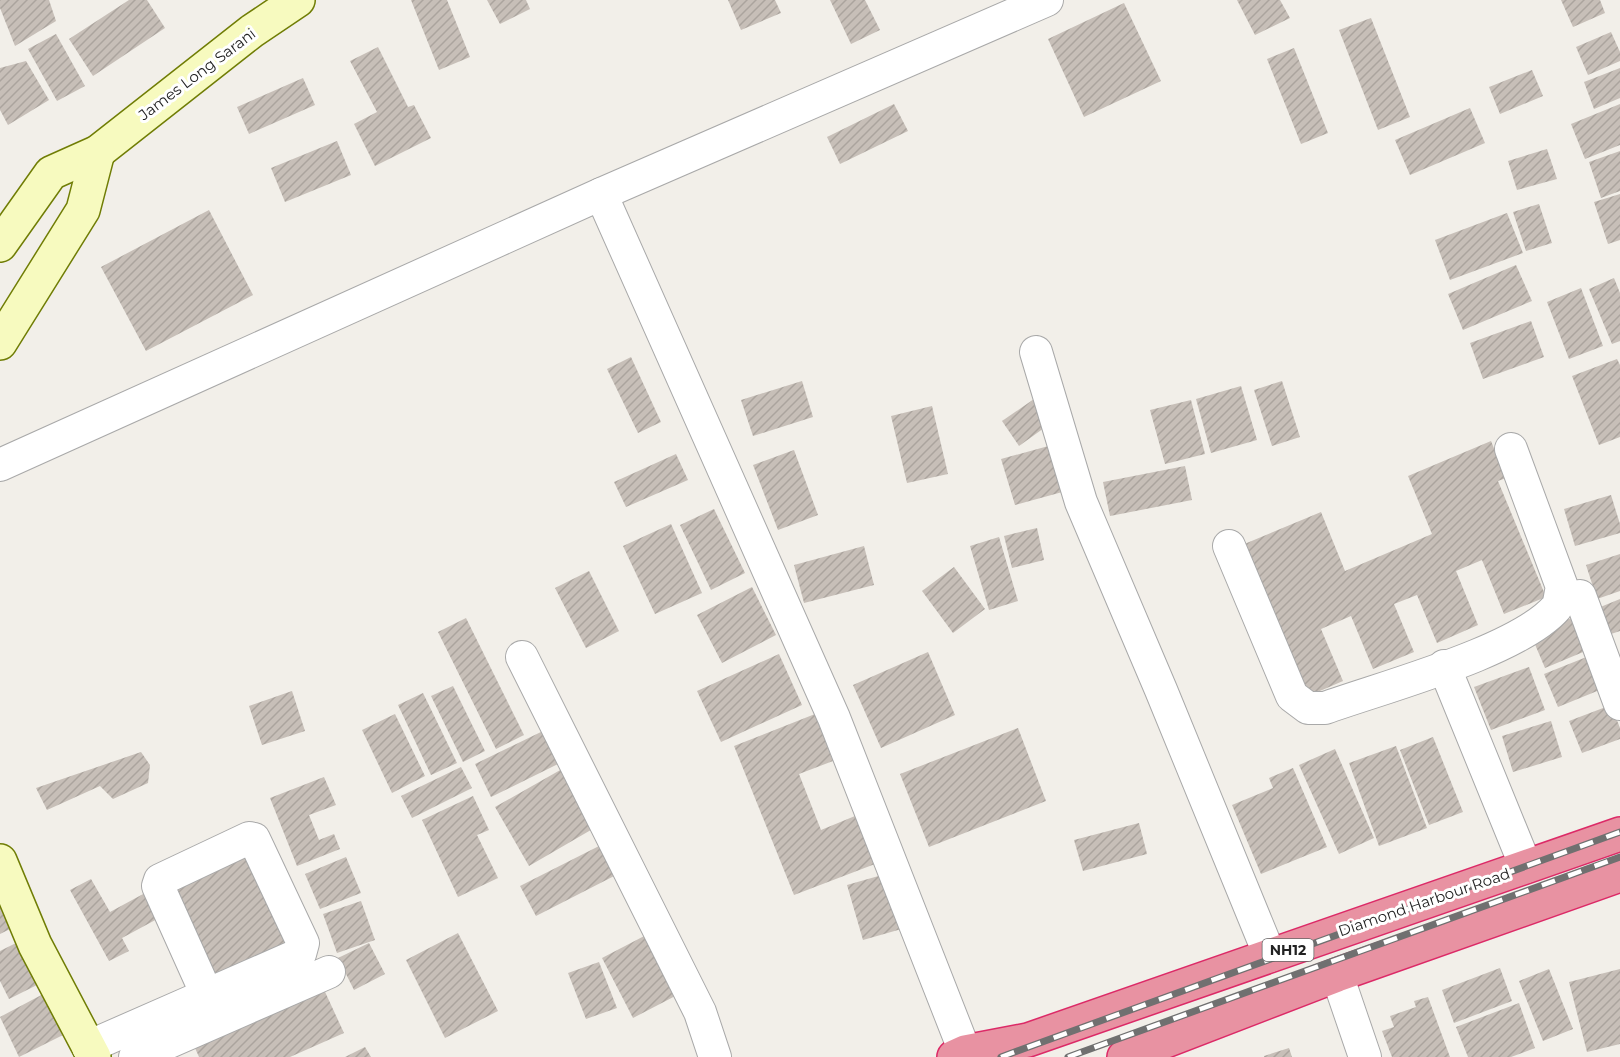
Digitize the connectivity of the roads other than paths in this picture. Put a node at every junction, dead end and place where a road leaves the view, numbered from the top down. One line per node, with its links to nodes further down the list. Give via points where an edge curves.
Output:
1 (1047, 0): 4 (street)
2 (290, 2): 3 (main road, James Long Sarani)
3 (98, 152): 5 (main road, James Long Sarani, via 51,173); 6 (main road, via 83,210)
4 (601, 194): 9 (street); 24 (street, via 834,718)
5 (0, 245)
6 (0, 343)
7 (1036, 352): 19 (street, via 1084,513)
8 (1511, 449): 13 (street, via 1562,587 1558,606 1515,637)
9 (0, 465)
10 (1229, 546): 13 (street, via 1292,696 1308,708 1325,708)
11 (1580, 596): 14 (street)
12 (522, 657): 26 (street, via 700,1012)
13 (1444, 666): 17 (street)
14 (1620, 704)
15 (1620, 834): 17 (highway, Diamond Harbour Road / NH12)
16 (0, 861): 23 (main road, via 35,945)
17 (1526, 867): 19 (highway, Diamond Harbour Road / NH12)
18 (1620, 875): 21 (highway, NH12)
19 (1270, 956): 24 (highway, Diamond Harbour Road / NH12, via 1028,1040)
20 (329, 972): 25 (street)
21 (1337, 975): 27 (highway, NH12); 28 (street)
22 (207, 995): 22 (street, via 300,954 303,949 254,839 160,880 158,886); 23 (street)
23 (91, 1052)
24 (962, 1055)
25 (135, 1057)
26 (715, 1057)
27 (1124, 1057)
28 (1365, 1057)

